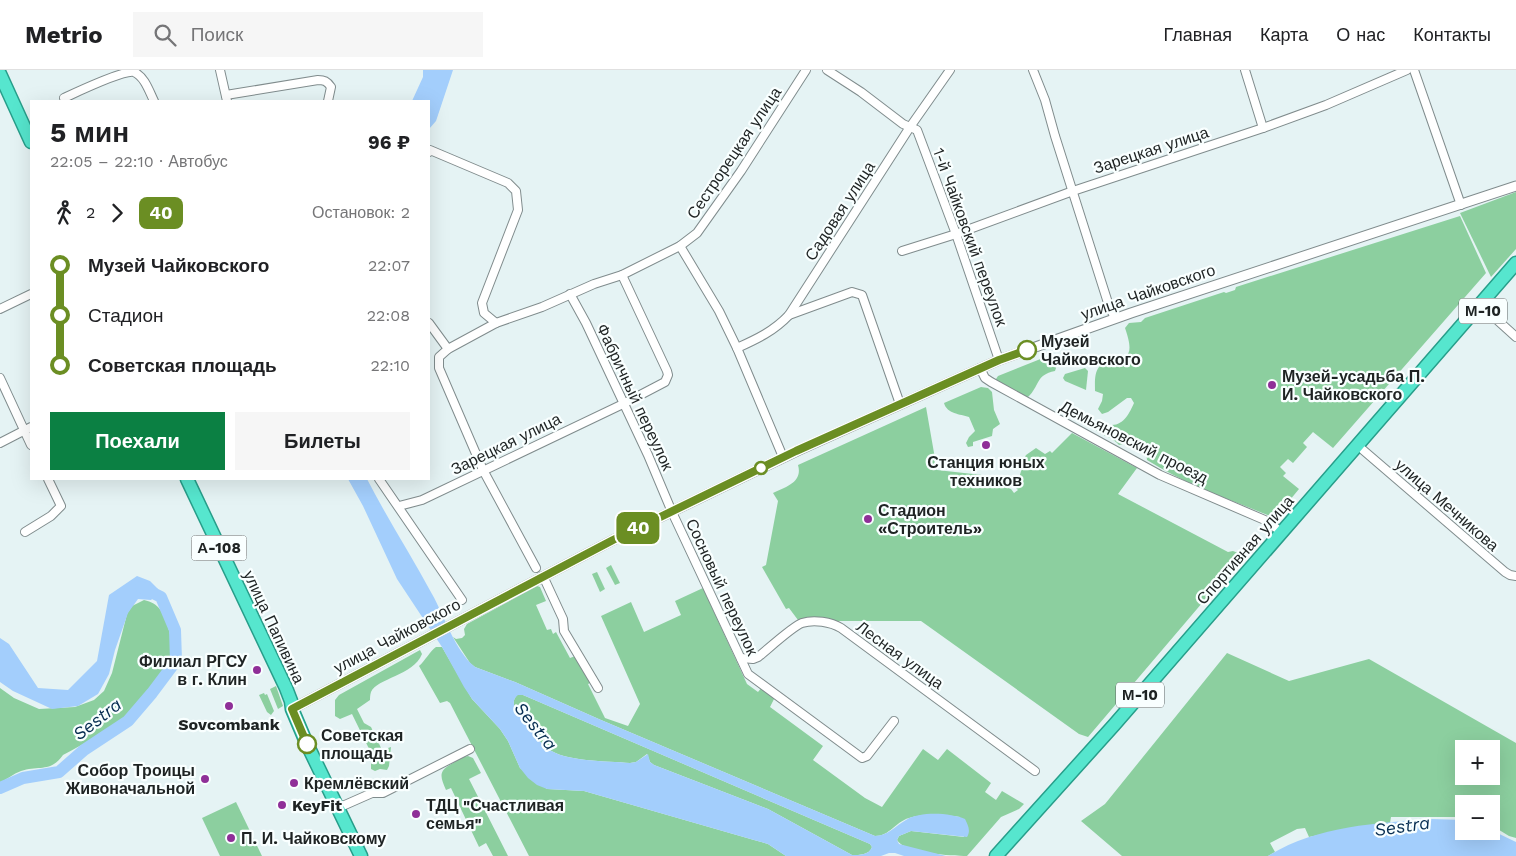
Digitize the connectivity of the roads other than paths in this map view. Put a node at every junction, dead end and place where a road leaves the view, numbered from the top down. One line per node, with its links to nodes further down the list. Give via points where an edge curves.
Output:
1 (220, 70): 11 (street)
2 (806, 70): 22 (street, Сестрорецкая улица, via 708,218 697,233)
3 (826, 70): 14 (street)
4 (950, 70): 14 (street, Садовая улица)
5 (1035, 70): 19 (street)
6 (1245, 70): 15 (street)
7 (1407, 70): 15 (street, Зарецкая улица)
8 (1414, 70): 20 (street)
9 (0, 74): 16 (highway)
10 (64, 98): 12 (street, via 122,72 134,72 143,78)
11 (227, 98): 13 (street, via 318,80 328,82 331,87)
12 (154, 100)
13 (328, 100)
14 (910, 127): 21 (street, 1-й Чайковский переулок, via 917,130); 31 (street, Садовая улица)
15 (1263, 128): 19 (street, Зарецкая улица)
16 (30, 140)
17 (430, 151): 33 (street, via 508,183 516,191 518,210 482,302 484,313)
18 (1516, 186): 20 (street, улица Чайковского)
19 (1073, 191): 21 (street, Зарецкая улица); 32 (street)
20 (1461, 205): 32 (street, улица Чайковского)
21 (956, 234): 23 (street, Зарецкая улица); 38 (street, 1-й Чайковский переулок)
22 (680, 246): 25 (street, Сестрорецкая улица); 36 (street)
23 (902, 251)
24 (1516, 263): 54 (highway, Спортивная улица / М-10)
25 (622, 275): 28 (street, Сестрорецкая улица); 41 (street, Зарецкая улица, via 668,376 665,382)
26 (1516, 275): 30 (highway, Спортивная улица / М-10)
27 (30, 294): 29 (street)
28 (570, 294): 33 (street, Сестрорецкая улица); 41 (street, Фабричный переулок)
29 (0, 309)
30 (1485, 309): 35 (street); 45 (highway, Спортивная улица / М-10)
31 (789, 315): 36 (street, Садовая улица, via 765,335); 42 (street, via 852,292 862,295)
32 (1115, 318): 38 (street, улица Чайковского)
33 (496, 323): 37 (street, Сестрорецкая улица)
34 (430, 324): 37 (street)
35 (1516, 336)
36 (737, 348): 46 (street)
37 (448, 349): 47 (street, via 439,357 439,368)
38 (999, 360): 39 (street, улица Чайковского)
39 (980, 368): 42 (street, улица Чайковского); 54 (street, Демьяновский проезд, via 985,378 1094,439 1160,474 1267,521)
40 (0, 378): 43 (street)
41 (624, 404): 47 (street, Зарецкая улица); 52 (street, Фабричный переулок)
42 (900, 404): 46 (street, улица Чайковского)
43 (28, 429): 44 (street)
44 (0, 443)
45 (1363, 450): 57 (street, улица Мечникова, via 1505,572); 68 (highway, Спортивная улица / М-10)
46 (783, 457): 52 (street, улица Чайковского)
47 (483, 470): 51 (street, Зарецкая улица, via 422,500); 55 (street)
48 (48, 480): 53 (street, via 61,506)
49 (187, 480): 61 (highway, улица Папивина / А-108, via 286,688)
50 (380, 480): 51 (street)
51 (399, 506): 58 (street)
52 (672, 512): 56 (street, улица Чайковского); 59 (street, Сосновый переулок)
53 (25, 532)
54 (1281, 532): 67 (highway, Спортивная улица / М-10)
55 (536, 568)
56 (543, 576): 60 (street, via 563,619 564,631); 61 (street, улица Чайковского)
57 (1516, 576)
58 (462, 600)
59 (741, 658): 62 (street, Сосновый переулок, via 748,674 862,758); 64 (street, Лесная улица, via 758,657 801,623 832,624)
60 (598, 688)
61 (292, 709): 65 (highway, А-108)
62 (894, 721)
63 (470, 749): 65 (street, via 383,793 372,793)
64 (1034, 771)
65 (338, 808): 66 (highway, А-108)
66 (361, 856)
67 (996, 856)
68 (1007, 856)

